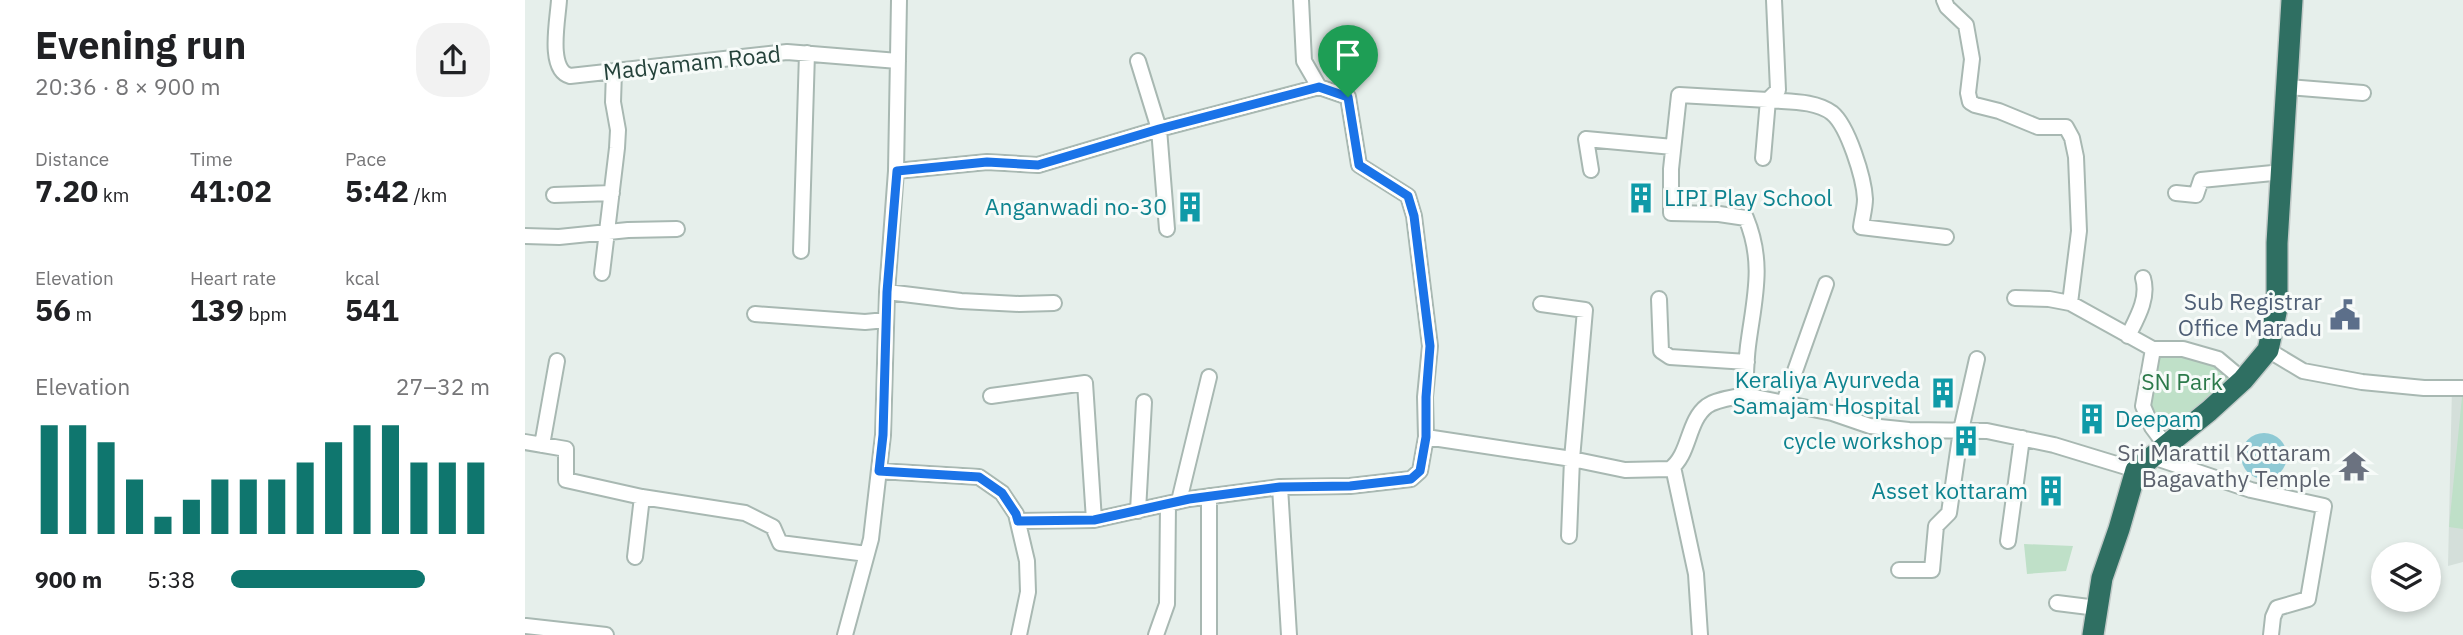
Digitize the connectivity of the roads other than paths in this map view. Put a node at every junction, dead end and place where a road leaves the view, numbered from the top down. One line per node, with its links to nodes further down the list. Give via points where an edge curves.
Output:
1 (559, 0): 10 (street, Madyamam Road, via 558,68 570,76)
2 (899, 0): 8 (street)
3 (1301, 0): 11 (street, via 1304,61)
4 (1774, 0): 14 (street, via 1778,90)
5 (1944, 0): 37 (street, via 1966,25 1972,59 1970,102 2038,127 2066,127 2072,138 2079,231)
6 (2292, 0): 12 (highway)
7 (807, 53): 8 (street, Madyamam Road); 10 (street, Madyamam Road); 29 (street)
8 (898, 61): 19 (street)
9 (1138, 61): 15 (street)
10 (614, 71): 21 (street, via 618,130)
11 (1319, 87): 15 (street); 55 (street, via 1348,97 1359,165 1408,196 1430,346)
12 (2288, 88): 13 (street); 20 (highway)
13 (2363, 93)
14 (1767, 100): 16 (street, via 1679,95); 17 (street); 28 (street, via 1813,105 1831,112 1844,127 1865,200 1861,227)
15 (1159, 129): 19 (street, via 1038,165 987,162); 25 (street)
16 (1673, 147): 18 (street, via 1586,139); 46 (street, via 1671,213 1746,218 1755,239 1758,275)
17 (1763, 158)
18 (1591, 170)
19 (897, 171): 33 (street)
20 (2283, 172): 22 (street, via 2201,180 2196,195); 43 (highway, via 2277,309)
21 (612, 193): 23 (street); 26 (street)
22 (2176, 193)
23 (554, 195)
24 (677, 229): 26 (street)
25 (1167, 229)
26 (606, 232): 27 (street); 30 (street)
27 (525, 236)
28 (1945, 237)
29 (801, 251)
30 (602, 273)
31 (2143, 278): 41 (street, via 2146,288)
32 (1826, 284): 53 (street)
33 (887, 292): 36 (street, via 961,301); 40 (street)
34 (2015, 298): 37 (street)
35 (1659, 299): 46 (street, via 1661,351 1670,357)
36 (1054, 303)
37 (2070, 303): 41 (street)
38 (1541, 304): 60 (street, via 1585,310)
39 (755, 314): 40 (street)
40 (886, 320): 63 (street)
41 (2129, 336): 42 (street)
42 (2153, 349): 48 (street, via 2200,352 2218,359); 59 (street, via 2143,406)
43 (2268, 350): 48 (highway); 49 (street, via 2302,371 2362,382)
44 (1977, 359): 54 (street)
45 (557, 361): 58 (street)
46 (1747, 362): 50 (street)
47 (1209, 377): 67 (street)
48 (2243, 380): 59 (highway)
49 (2463, 388)
50 (1745, 395): 53 (street); 61 (street, via 1706,407)
51 (991, 396): 69 (street, via 1085,383)
52 (1144, 402): 68 (street)
53 (1784, 402): 54 (street, via 1870,426)
54 (1961, 430): 56 (street); 75 (street, via 1949,513 1936,526 1932,570)
55 (1426, 437): 60 (street); 64 (street, via 1420,471 1411,479)
56 (2022, 438): 62 (street); 72 (street)
57 (525, 442): 58 (street)
58 (542, 445): 66 (street, via 566,449 566,480)
59 (2160, 452): 62 (highway); 87 (street, via 2251,490 2324,506 2308,599 2277,608)
60 (1572, 459): 61 (street, via 1625,470); 71 (street)
61 (1673, 467): 85 (street, via 1696,574)
62 (2136, 470): 77 (highway)
63 (879, 471): 70 (street, via 979,477 1002,493); 73 (street)
64 (1280, 487): 65 (street); 84 (street)
65 (1209, 496): 67 (street); 83 (street)
66 (642, 497): 73 (street, via 745,513 773,527 780,543); 74 (street)
67 (1174, 503): 68 (street); 82 (street, via 1167,604)
68 (1138, 511): 69 (street)
69 (1094, 520): 70 (street)
70 (1018, 521): 81 (street, via 1028,592)
71 (1569, 536)
72 (2008, 541)
73 (867, 554): 80 (street)
74 (635, 557)
75 (1899, 570)
76 (2057, 603): 77 (street)
77 (2097, 608): 86 (highway)
78 (527, 629): 79 (street)
79 (606, 635)
80 (845, 635)
81 (1019, 635)
82 (1156, 635)
83 (1209, 635)
84 (1289, 635)
85 (1699, 635)
86 (2093, 635)
87 (2271, 635)

